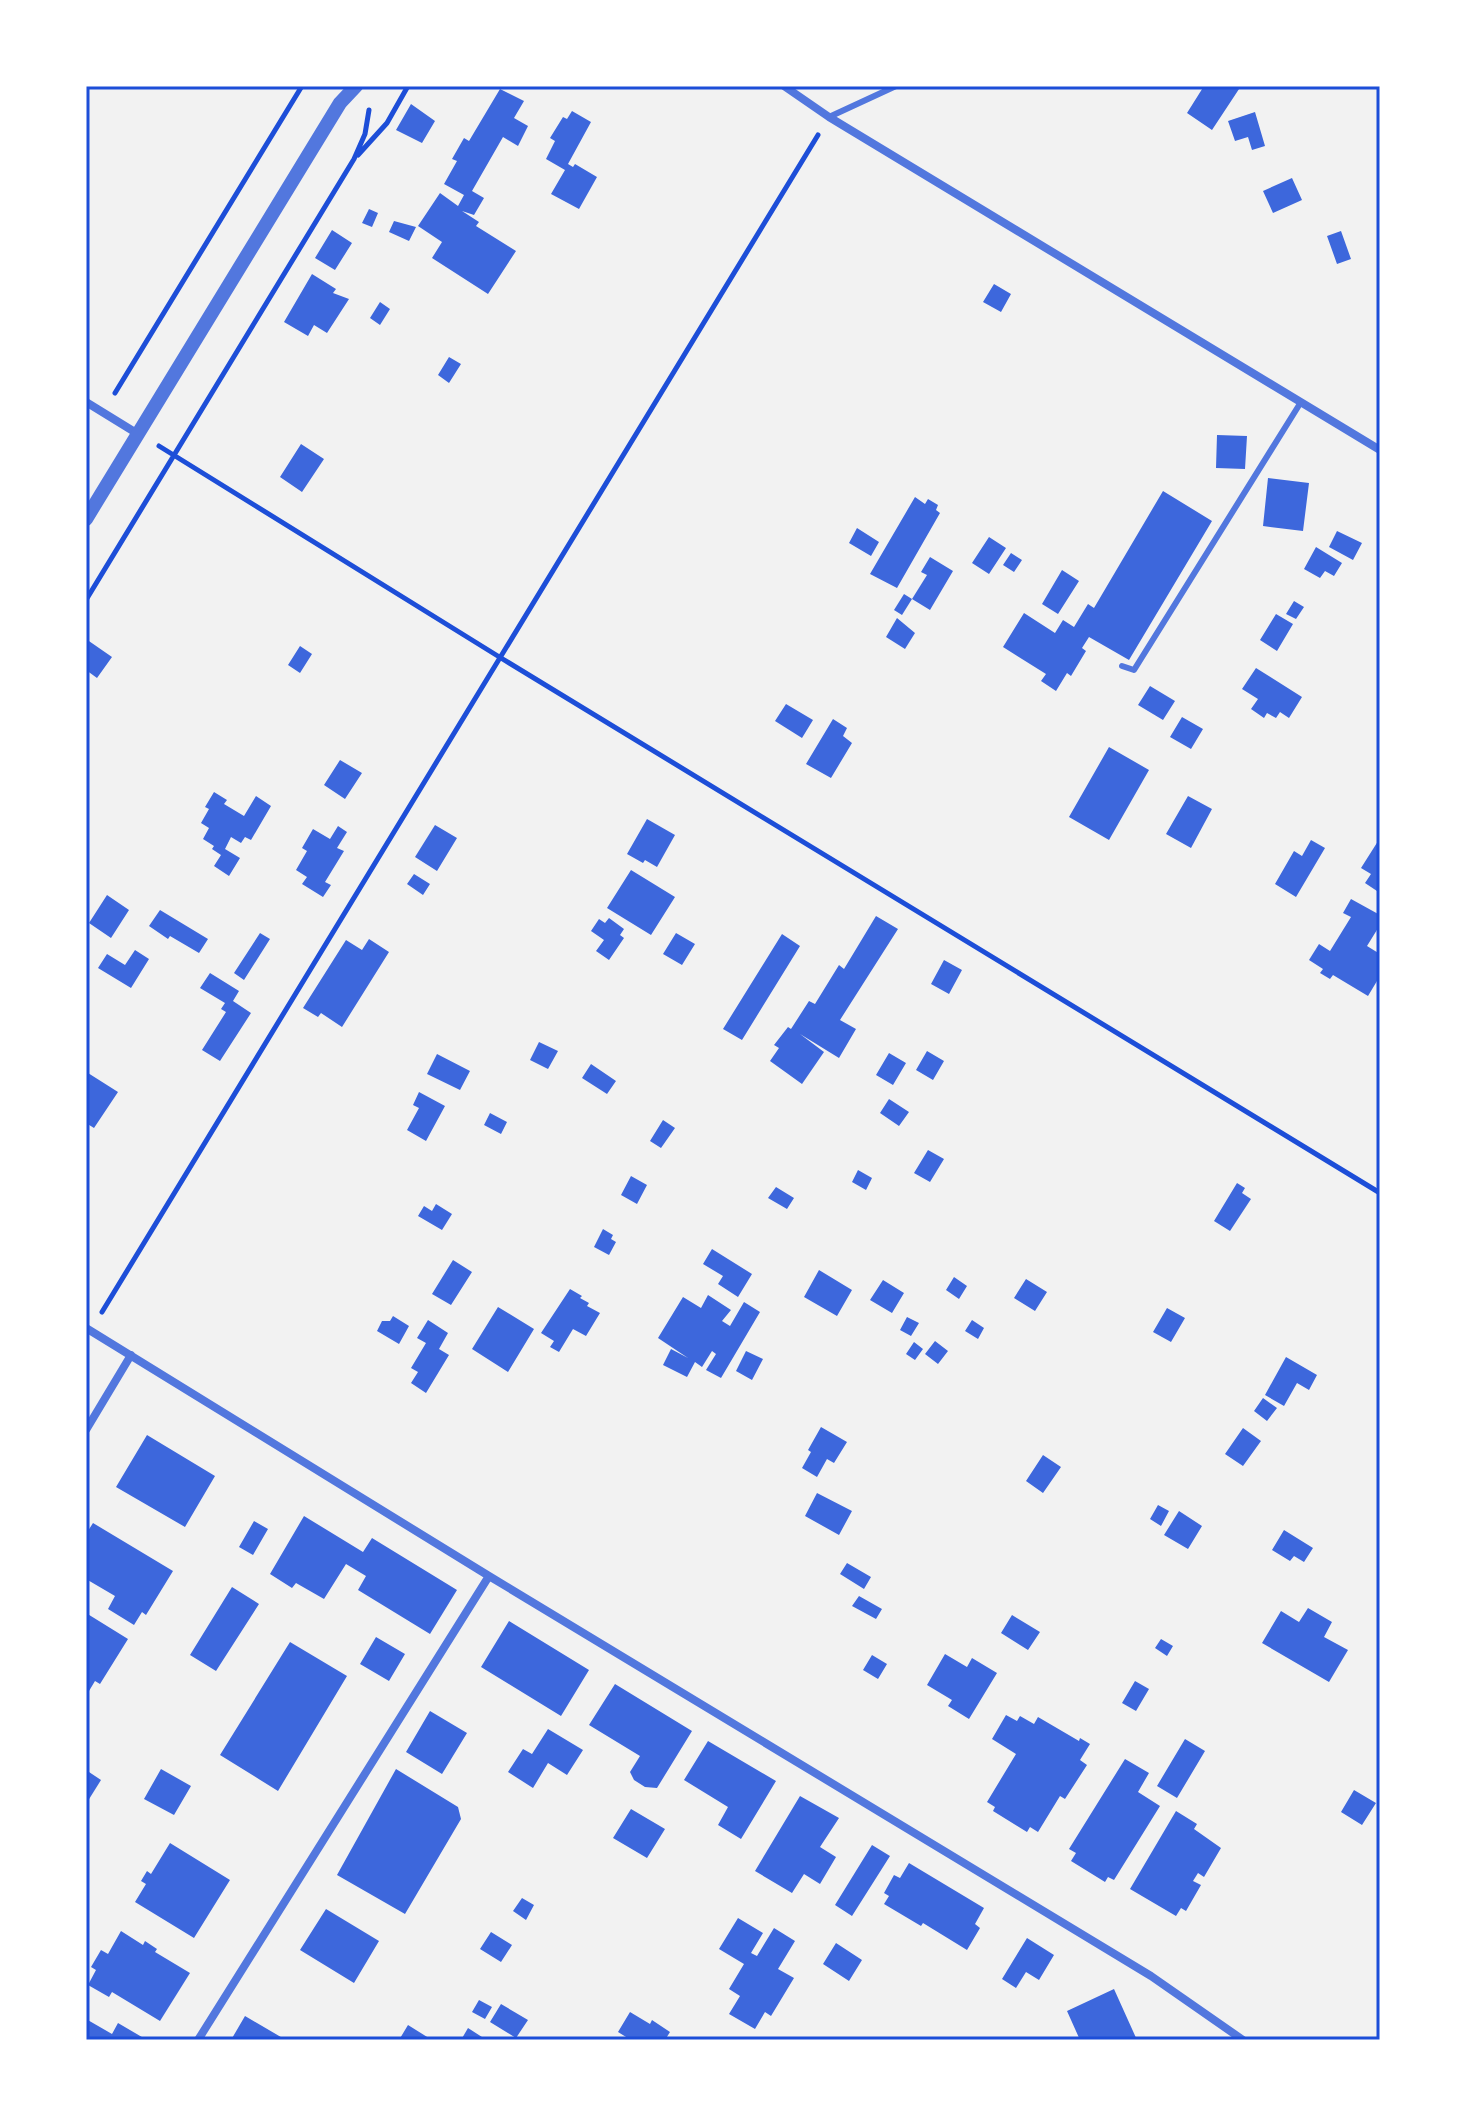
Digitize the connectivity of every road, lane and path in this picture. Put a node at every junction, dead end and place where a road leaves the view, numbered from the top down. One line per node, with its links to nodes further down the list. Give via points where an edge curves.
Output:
1 (344, 86): 7 (street)
2 (356, 86): 7 (street)
3 (408, 86): 10 (path, via 387,123)
4 (784, 86): 9 (street)
5 (896, 86): 9 (lane)
6 (301, 88): 13 (path)
7 (340, 103): 14 (street)
8 (369, 108): 10 (path)
9 (829, 117): 12 (street); 19 (path)
10 (354, 159): 16 (path)
11 (86, 402): 13 (street)
12 (1301, 402): 15 (street); 20 (lane, via 1134,670)
13 (103, 413): 14 (street)
14 (138, 434): 16 (path); 17 (street)
15 (1380, 450)
16 (174, 455): 18 (path); 19 (path)
17 (86, 519)
18 (86, 600)
19 (501, 658): 21 (path); 22 (path)
20 (1122, 666)
21 (1380, 1193)
22 (88, 1329): 23 (street)
23 (131, 1355): 24 (street); 25 (street)
24 (86, 1430)
25 (489, 1576): 26 (street); 27 (street, via 1151,1976)
26 (198, 2040)
27 (1243, 2040)

